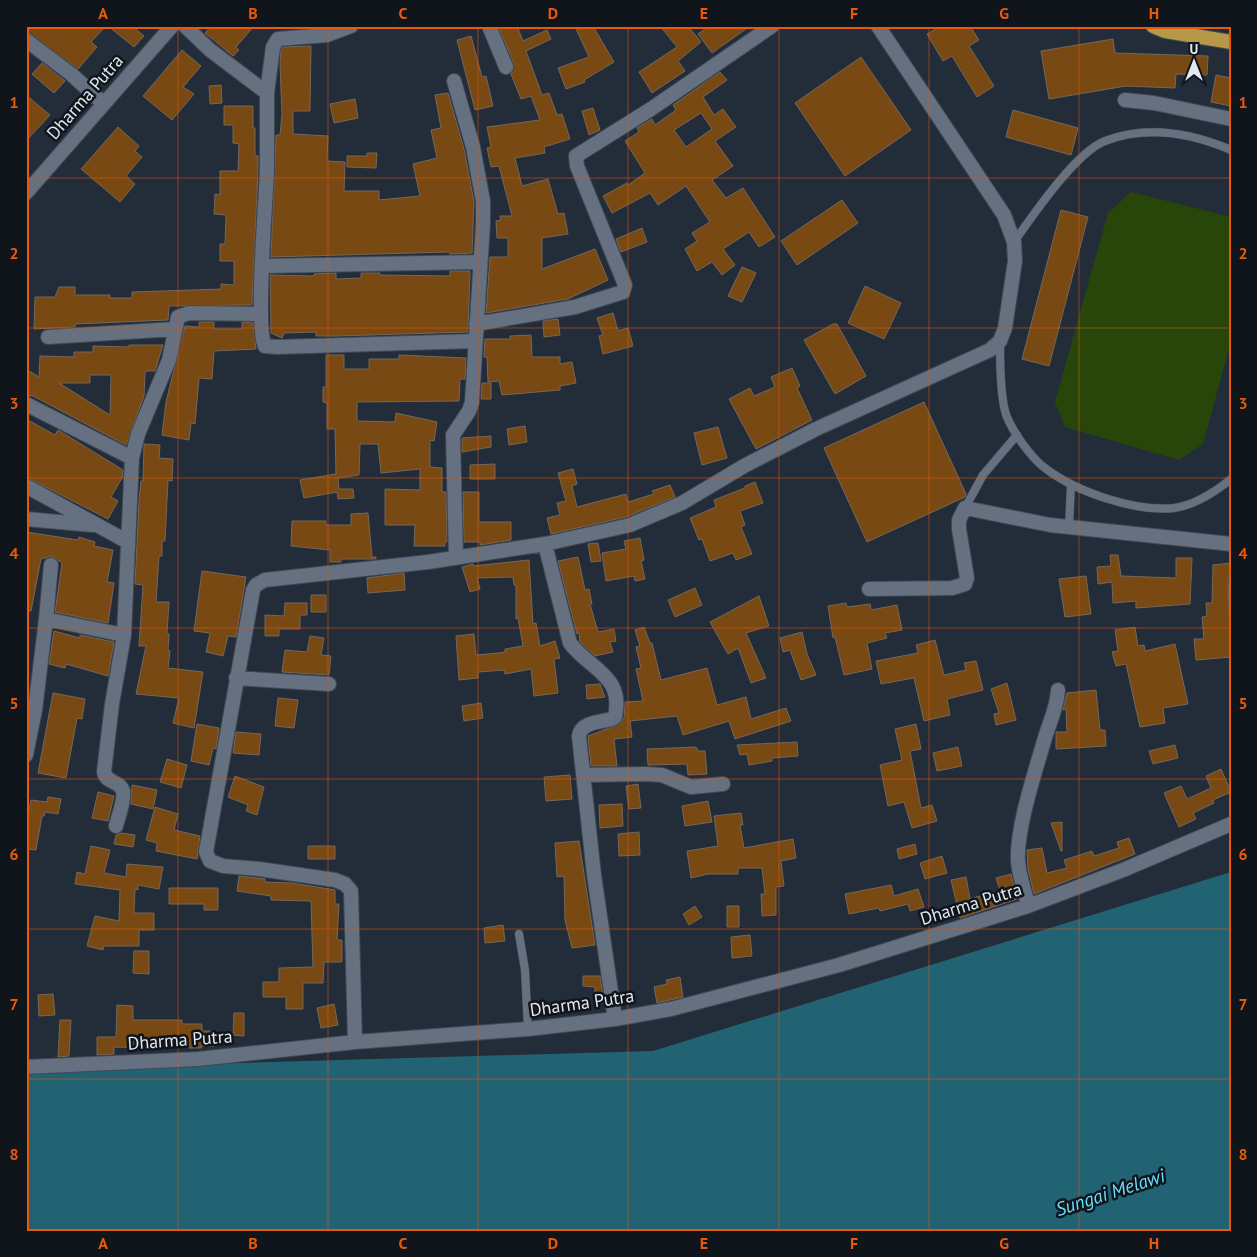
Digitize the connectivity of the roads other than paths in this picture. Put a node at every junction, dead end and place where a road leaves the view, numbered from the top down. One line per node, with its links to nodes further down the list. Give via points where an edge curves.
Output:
1 (172, 26): 14 (street, Dharma Putra)
2 (185, 26): 12 (street, via 210,50)
3 (351, 26): 12 (street, via 327,35 278,39 273,47)
4 (489, 26): 10 (street)
5 (772, 26): 22 (street, via 576,156 577,166 625,285 624,292 575,306)
6 (878, 26): 18 (street, via 1004,215)
7 (1153, 26): 9 (highway)
8 (26, 40): 14 (street)
9 (1231, 42)
10 (506, 67)
11 (454, 81): 19 (street, via 480,177 483,222)
12 (267, 93): 20 (street)
13 (1125, 100): 15 (street)
14 (104, 104): 17 (street, Dharma Putra)
15 (1231, 119)
16 (1231, 150): 18 (lane, via 1198,137 1151,132 1104,141 1076,162)
17 (26, 193)
18 (1014, 242): 26 (street, via 1015,261 1005,328)
19 (480, 262): 20 (street); 22 (street)
20 (264, 266): 21 (street)
21 (261, 314): 23 (street, via 189,313 178,318); 25 (street, via 262,341 269,347)
22 (476, 324): 25 (street)
23 (176, 329): 24 (street); 29 (street, via 169,360 138,434)
24 (48, 337)
25 (475, 341): 40 (street, via 470,408 454,435)
26 (1000, 341): 28 (lane, via 1006,415); 38 (street, via 990,350 816,429 649,518 596,534)
27 (26, 404): 29 (street)
28 (1017, 435): 31 (lane, via 1044,468); 33 (lane, via 982,475)
29 (132, 458): 37 (street)
30 (1231, 479): 31 (lane, via 1214,494 1175,508 1144,508)
31 (1071, 484): 36 (lane)
32 (26, 486): 35 (street)
33 (965, 508): 36 (street); 42 (street, via 959,520 967,578 964,584 952,588)
34 (26, 519): 35 (street)
35 (98, 526): 37 (street)
36 (1069, 527): 39 (street)
37 (128, 542): 44 (street)
38 (545, 544): 40 (street); 49 (street, via 570,643 614,687 615,717 580,730)
39 (1231, 544)
40 (456, 557): 45 (street, via 256,584 250,597)
41 (51, 565): 43 (street)
42 (869, 589)
43 (46, 619): 44 (street); 48 (street)
44 (124, 635): 52 (street, via 104,772 108,779 119,785 123,794)
45 (236, 678): 46 (street); 57 (street, via 207,857 223,866 259,868 346,884 351,891)
46 (329, 684)
47 (1058, 690): 53 (street, via 1057,706 1030,790 1019,849)
48 (26, 755)
49 (584, 775): 50 (street, via 646,774 691,786); 55 (street, via 594,875)
50 (723, 784)
51 (1231, 824): 53 (street, Dharma Putra)
52 (116, 826)
53 (1028, 906): 55 (street, Dharma Putra, via 839,965 679,1007)
54 (519, 934): 56 (lane, via 525,970)
55 (615, 1019): 56 (street, Dharma Putra)
56 (528, 1029): 57 (street, Dharma Putra)
57 (355, 1042): 58 (street, Dharma Putra, via 198,1059)
58 (26, 1067)

